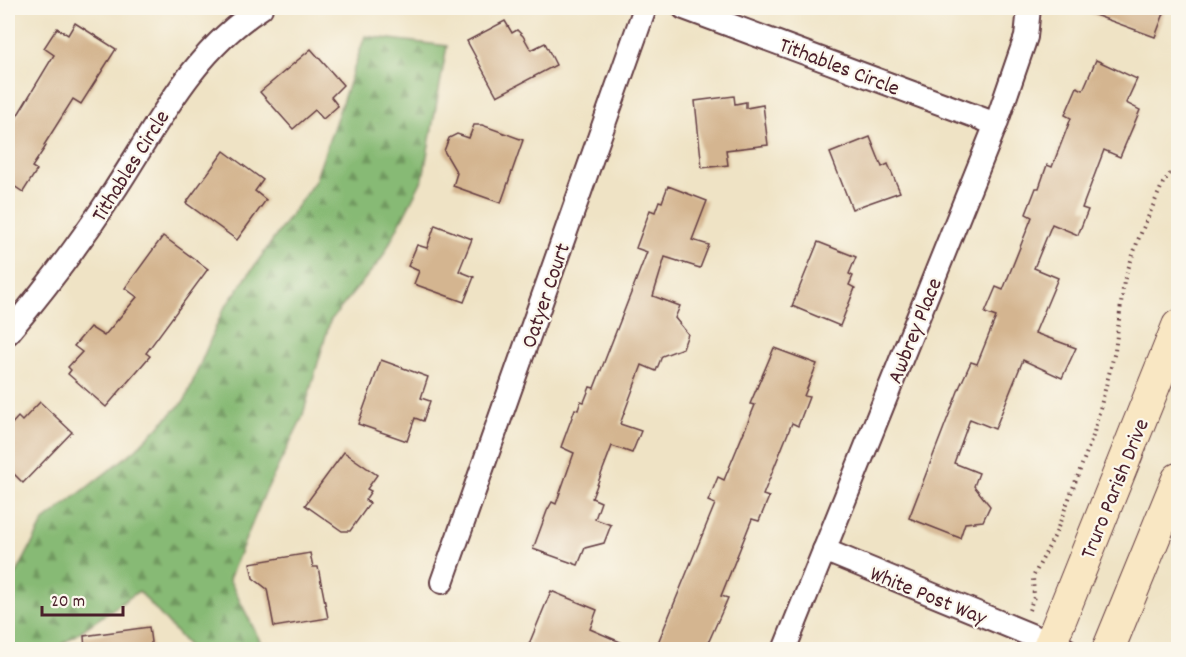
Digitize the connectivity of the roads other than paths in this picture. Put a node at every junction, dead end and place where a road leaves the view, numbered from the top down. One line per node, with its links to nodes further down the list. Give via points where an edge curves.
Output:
1 (261, 8): 7 (street, Tithables Circle, via 226,34 184,81 91,225)
2 (645, 8): 10 (street, Oatyer Court)
3 (684, 8): 5 (street, Tithables Circle)
4 (1029, 8): 5 (street, Awbrey Place, via 1026,37)
5 (996, 124): 9 (street, Awbrey Place)
6 (1179, 326): 11 (street, Truro Parish Drive)
7 (8, 333)
8 (1179, 478): 13 (street)
9 (824, 550): 11 (street, White Post Way); 12 (street, Awbrey Place)
10 (442, 582)
11 (1055, 647)
12 (784, 650)
13 (1108, 650)

